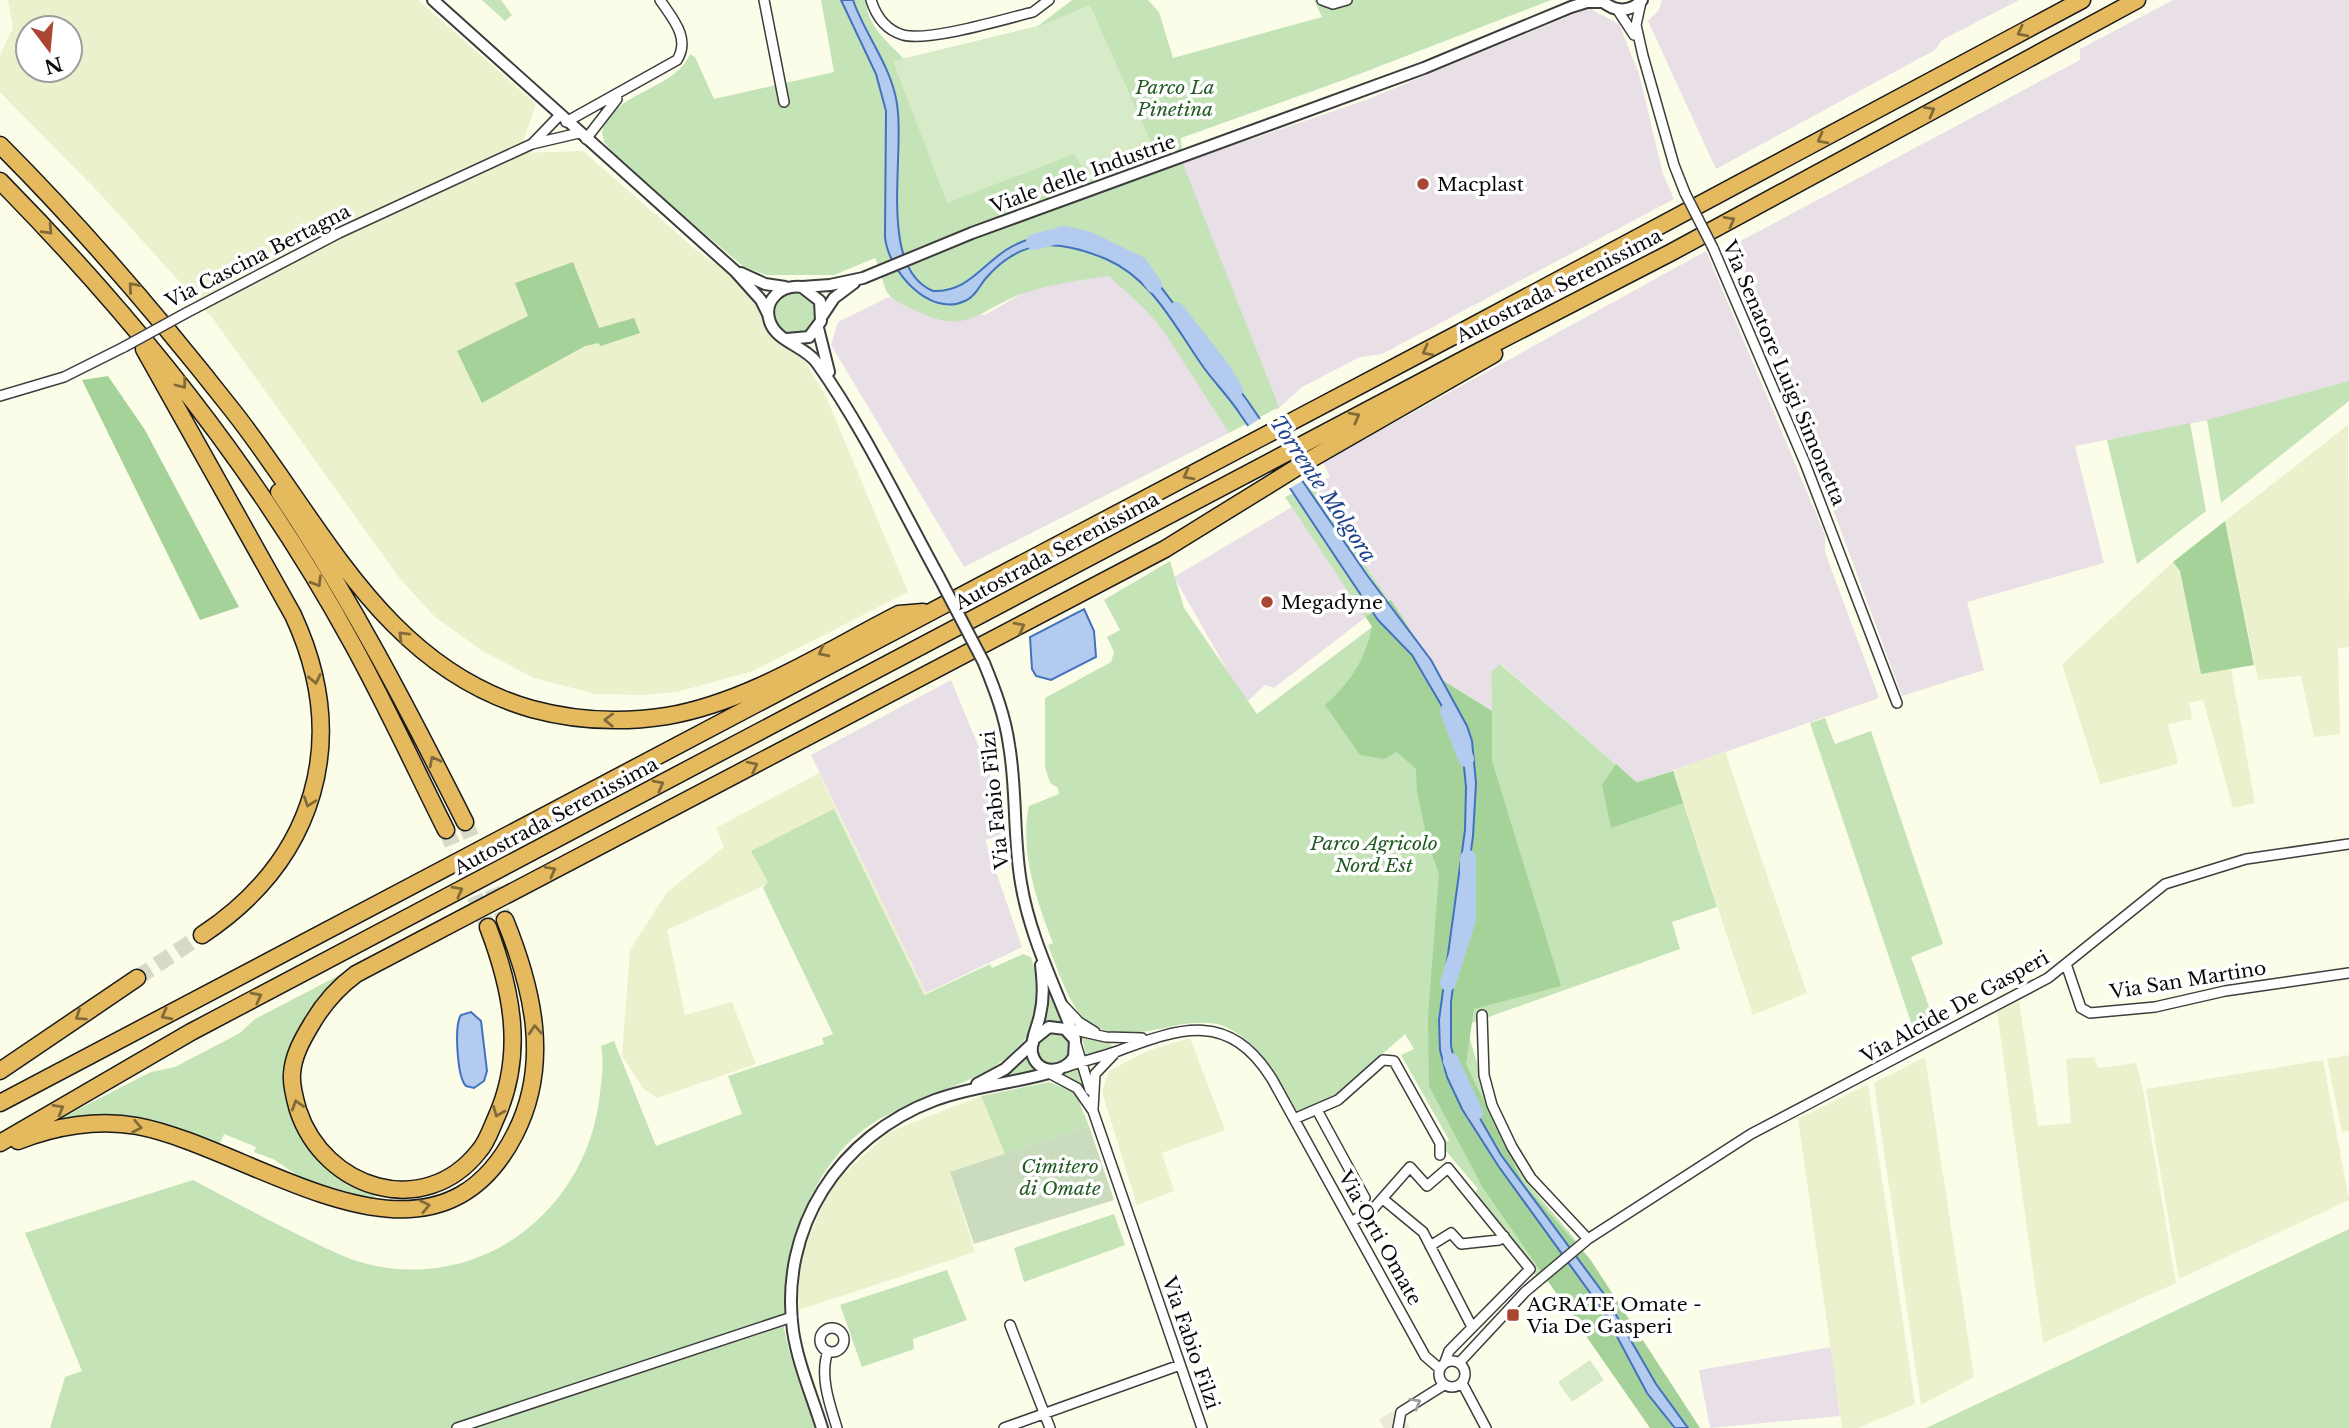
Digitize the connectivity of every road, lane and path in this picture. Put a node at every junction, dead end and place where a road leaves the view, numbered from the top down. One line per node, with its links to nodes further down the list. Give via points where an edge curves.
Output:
1 (433, 0): 18 (street)
2 (660, 0): 16 (street, Via Cascina Bertagna, via 680,32 683,49 668,67)
3 (764, 0): 17 (street)
4 (871, 0): 10 (street, via 888,27 912,36 1033,12)
5 (1322, 0): 6 (street, via 1333,4)
6 (1348, 0)
7 (1576, 0): 14 (street, Viale delle Industrie)
8 (2082, 0): 36 (highway, Autostrada Serenissima, one-way to 36)
9 (2137, 0): 23 (highway, Autostrada Serenissima, one-way to 9)
10 (1047, 1)
11 (1602, 1): 13 (street); 14 (street, Viale delle Industrie)
12 (1642, 1): 13 (street, Via Senatore Luigi Simonetta); 15 (street, Via Senatore Luigi Simonetta, via 1636,25)
13 (1617, 9): 15 (street, Via Senatore Luigi Simonetta)
14 (1552, 14): 25 (street, Viale delle Industrie, via 1424,68)
15 (1643, 56): 37 (street, Via Senatore Luigi Simonetta, bridge, via 1674,165 1805,463)
16 (626, 90): 18 (street, Via Cascina Bertagna); 19 (street)
17 (784, 102)
18 (563, 119): 19 (street); 20 (street, Via Cascina Bertagna)
19 (583, 136): 20 (street, Via Cascina Bertagna); 24 (street)
20 (532, 144): 35 (street, Via Cascina Bertagna, bridge, via 339,233 64,377)
21 (0, 145): 32 (highway, one-way to 21)
22 (0, 181): 28 (highway, one-way to 28)
23 (1670, 254): 42 (highway, one-way to 23, via 510,997 514,1034 503,1099 484,1144 457,1172 432,1183 396,1189 352,1179 317,1150 302,1120 291,1076 305,1035 344,982 1165,549 1304,463); 63 (highway, Autostrada Serenissima, one-way to 23, via 191,1032)
24 (735, 271): 26 (street, via 765,284); 29 (street, via 761,299)
25 (863, 278): 27 (street, Viale delle Industrie); 30 (street, Viale delle Industrie, via 839,293)
26 (787, 287): 27 (street); 29 (street, via 773,298)
27 (802, 287): 30 (street, via 817,297)
28 (123, 313): 39 (highway, one-way to 39, via 207,417 281,524 353,644); 43 (highway, one-way to 43, via 287,604 305,641 319,696 318,768 297,832 266,882 232,915)
29 (768, 314): 33 (street, via 775,331)
30 (822, 316): 31 (street)
31 (818, 328): 33 (street, via 805,339); 34 (street)
32 (170, 330): 36 (highway, one-way to 32, via 899,614 738,695 677,714 596,720 542,712 508,701 443,668 383,615); 38 (highway, one-way to 32, via 368,635 316,547)
33 (787, 339): 34 (street, via 810,353)
34 (835, 388): 44 (street, Via Fabio Filzi, bridge, via 984,663 1008,739 1019,874)
35 (0, 396)
36 (931, 611): 59 (highway, Autostrada Serenissima, one-way to 59)
37 (1897, 703)
38 (465, 822)
39 (446, 830)
40 (2349, 844): 45 (street, Via Alcide De Gasperi, via 2252,858 2170,882)
41 (505, 920): 64 (highway, one-way to 41, via 71,1126 137,1126 191,1140 329,1198 358,1205 405,1210 447,1200 496,1165 518,1129 534,1078 534,1013 525,971)
42 (488, 927)
43 (202, 935)
44 (1038, 949): 48 (street, Via Fabio Filzi); 53 (street, Via Fabio Filzi, via 1043,995)
45 (2066, 964): 46 (street, Via San Martino, via 2081,1008 2090,1013 2155,1007 2225,991); 70 (street, Via Alcide De Gasperi, via 2038,984 1751,1134)
46 (2349, 973)
47 (137, 978): 57 (highway, one-way to 57)
48 (1062, 1003): 50 (street, Via Fabio Filzi); 51 (street, Via Orti Omate, via 1079,1022)
49 (1482, 1015): 70 (street, via 1484,1075 1492,1105 1531,1178)
50 (1071, 1035): 51 (street, Via Orti Omate); 53 (street, via 1045,1028); 55 (street, Via Fabio Filzi); 56 (street, via 1074,1057)
51 (1107, 1037): 52 (street, Via Orti Omate)
52 (1151, 1038): 54 (street, Via Orti Omate); 62 (street, Via Orti Omate, via 1198,1029 1240,1042 1258,1059)
53 (1033, 1041): 56 (street, via 1033,1054); 58 (street, via 1005,1069)
54 (1127, 1047): 55 (street, Via Orti Omate); 60 (street, Via Fabio Filzi, via 1099,1067 1093,1082)
55 (1083, 1061): 56 (street, Via Orti Omate); 60 (street, Via Fabio Filzi)
56 (1053, 1069): 58 (street); 60 (street, Via Fabio Filzi)
57 (0, 1071)
58 (965, 1090): 72 (street, via 895,1119 864,1139 840,1164 815,1201 797,1247)
59 (0, 1103)
60 (1093, 1106): 77 (street, Via Fabio Filzi)
61 (1317, 1110): 62 (street); 65 (street, via 1338,1100 1383,1060 1390,1059 1440,1143); 66 (street, Via Orti Omate)
62 (1294, 1119): 68 (street, Via Orti Omate)
63 (0, 1143)
64 (0, 1149)
65 (1440, 1155)
66 (1365, 1198)
67 (1383, 1199): 68 (street); 69 (street, via 1410,1167 1427,1186 1448,1168); 71 (street, via 1423,1232)
68 (1351, 1222): 78 (street, Via Orti Omate, via 1425,1356)
69 (1504, 1236): 71 (street, via 1461,1244 1451,1233); 74 (street, via 1530,1269)
70 (1585, 1242): 76 (street, Via Alcide De Gasperi, via 1548,1271)
71 (1430, 1246): 74 (street)
72 (792, 1317): 82 (street); 83 (street, via 798,1353)
73 (1010, 1325): 81 (street)
74 (1472, 1327): 78 (street, via 1449,1351)
75 (828, 1351): 84 (street, via 826,1390)
76 (1459, 1363): 78 (street); 79 (street, via 1465,1372)
77 (1180, 1364): 81 (street); 87 (street, Via Fabio Filzi)
78 (1442, 1366): 80 (street, via 1439,1378)
79 (1462, 1383): 80 (street); 89 (street)
80 (1444, 1385): 88 (street, one-way to 80, via 1401,1412)
81 (1044, 1414): 85 (street); 86 (street)
82 (457, 1428)
83 (822, 1428)
84 (837, 1428)
85 (1004, 1428)
86 (1050, 1428)
87 (1202, 1428)
88 (1398, 1428)
89 (1486, 1428)

